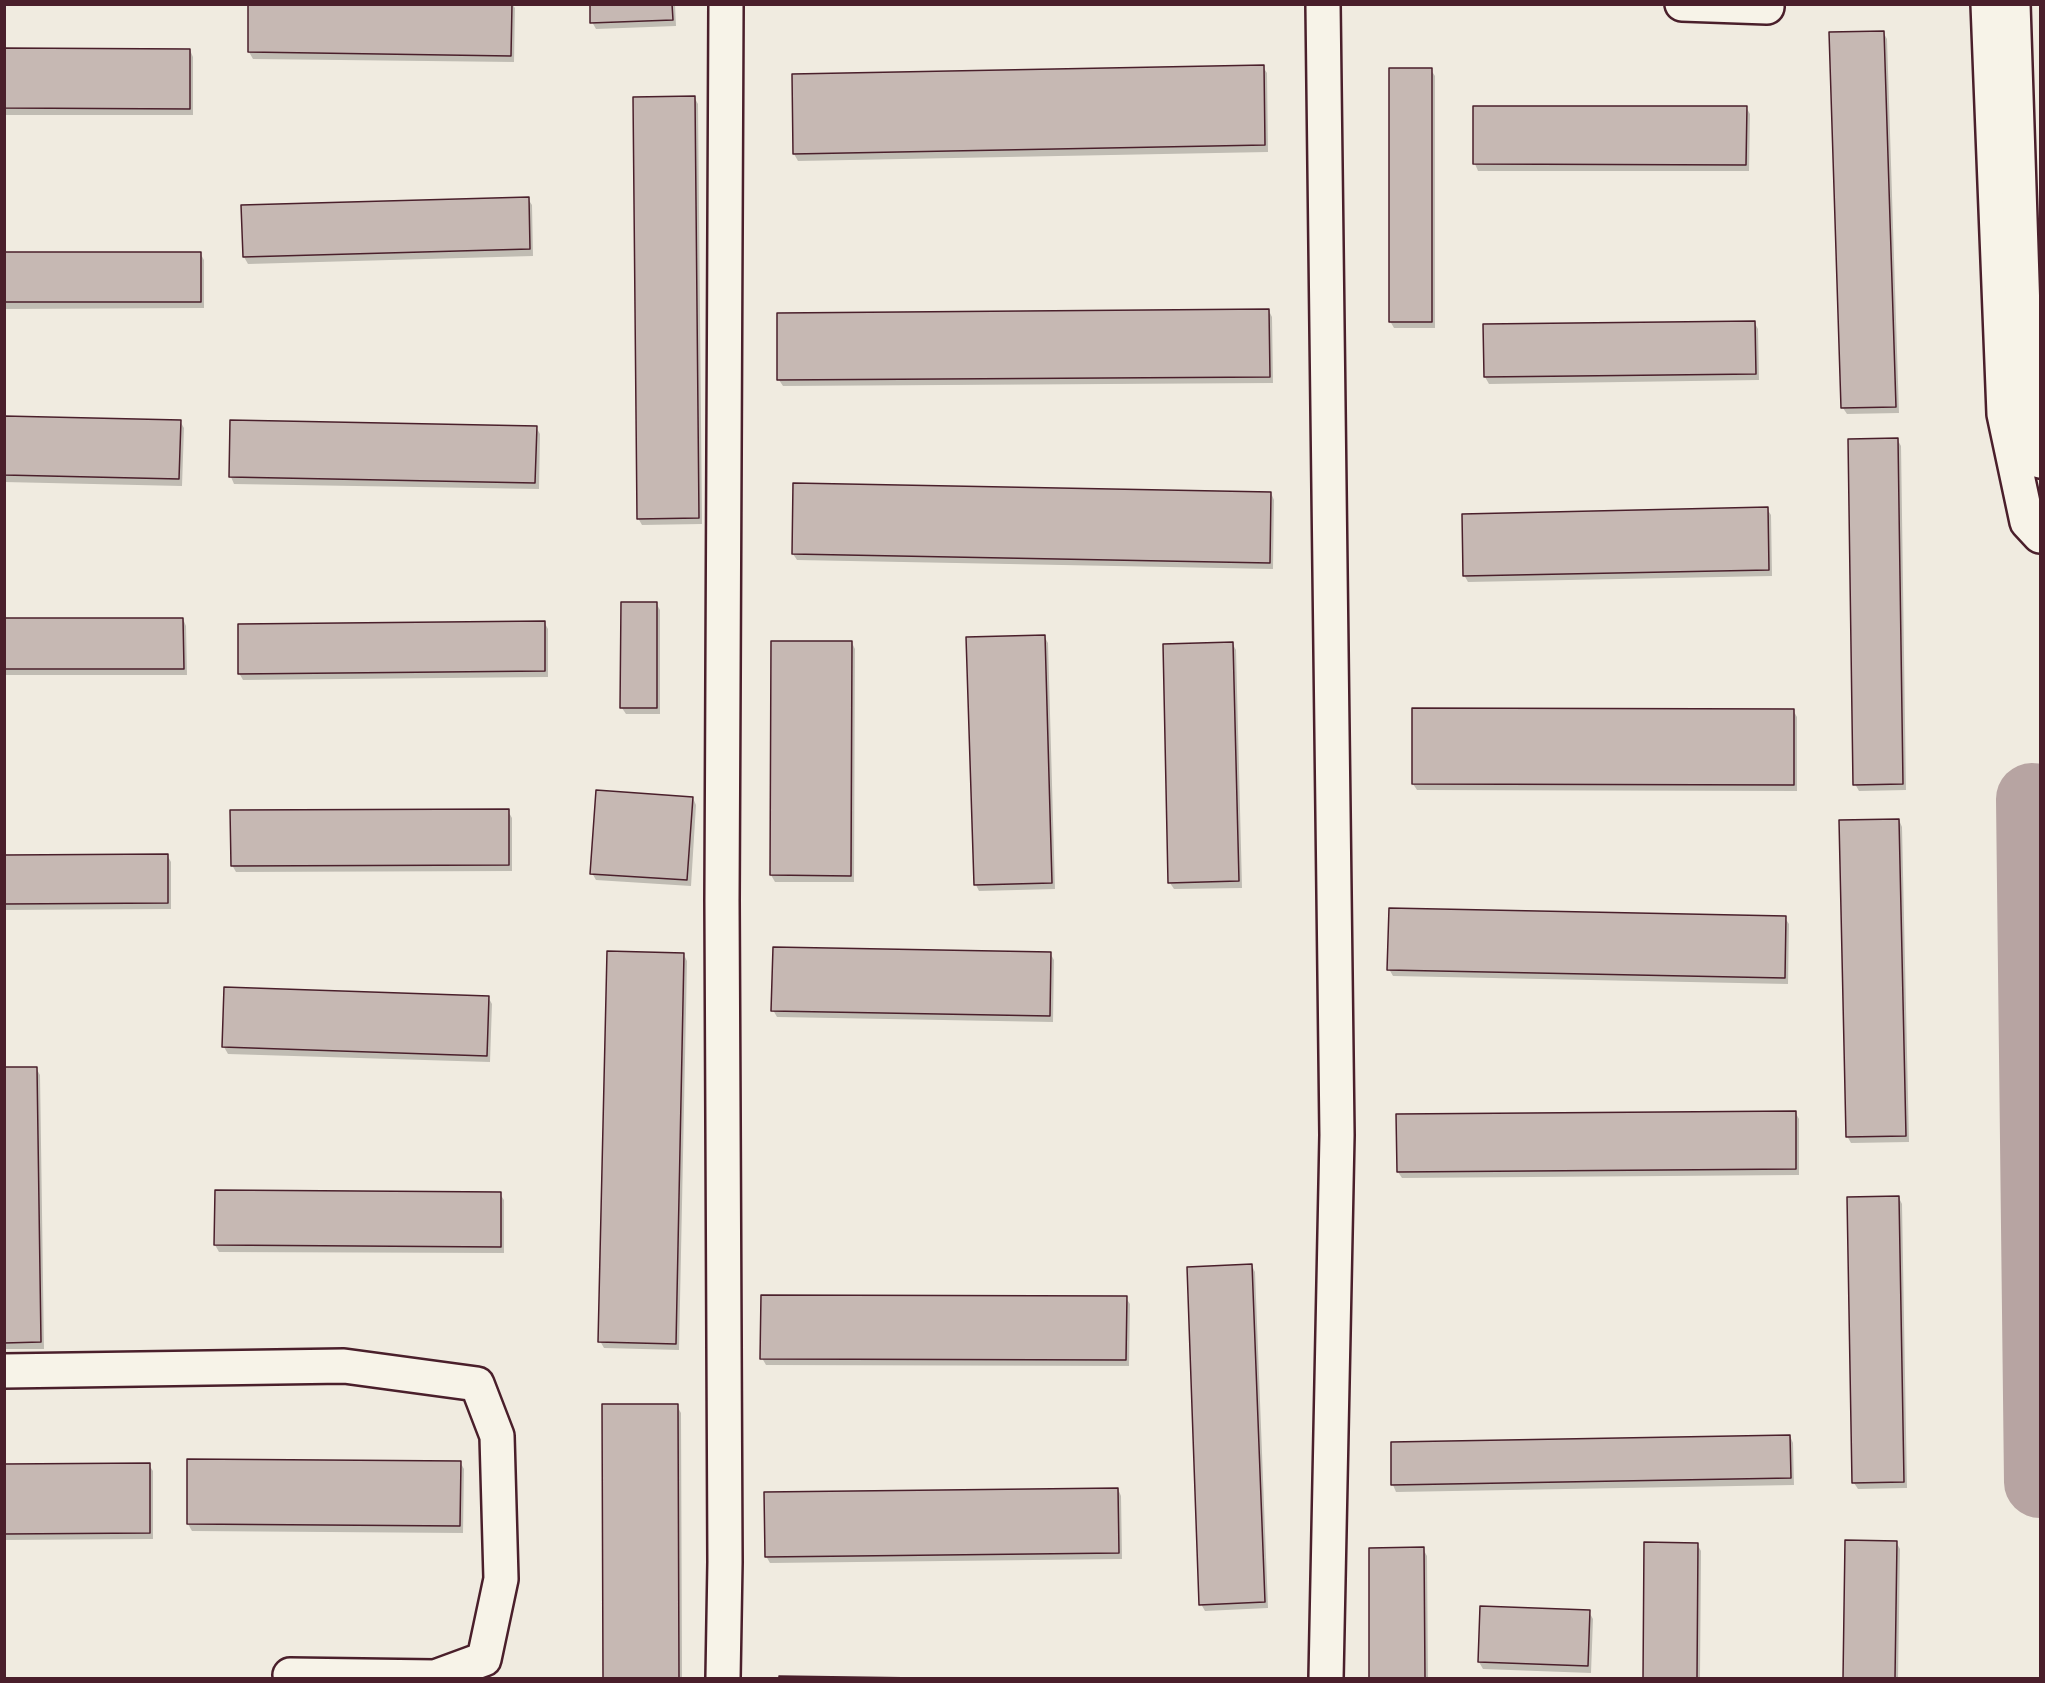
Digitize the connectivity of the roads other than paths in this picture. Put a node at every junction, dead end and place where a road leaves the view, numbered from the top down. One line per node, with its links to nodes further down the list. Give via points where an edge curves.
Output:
1 (726, 4): 11 (main road)
2 (1323, 4): 12 (main road, via 1337,1134)
3 (1682, 4): 6 (main road)
4 (1988, 4): 8 (main road, via 2004,414 2027,522)
5 (2013, 4): 7 (main road, via 2026,403)
6 (1767, 7)
7 (2040, 461)
8 (2040, 536)
9 (4, 1371): 10 (main road, via 344,1366 477,1384 497,1436 501,1579 484,1659 435,1677)
10 (290, 1675)
11 (723, 1678)
12 (1326, 1678)

